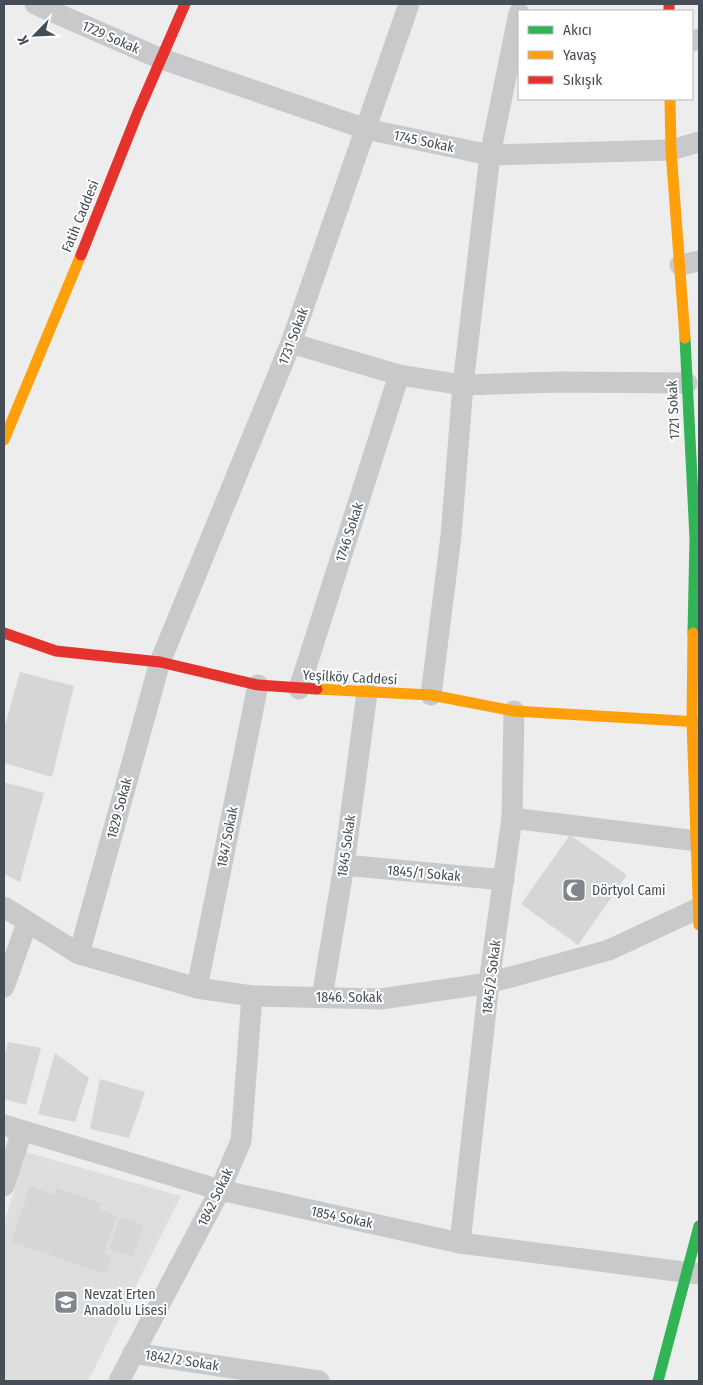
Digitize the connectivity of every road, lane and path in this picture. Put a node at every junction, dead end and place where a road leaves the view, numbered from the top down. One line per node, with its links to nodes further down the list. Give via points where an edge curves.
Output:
1 (35, 4): 5 (street, 1729 Sokak)
2 (185, 4): 5 (street, Fatih Caddesi)
3 (409, 4): 7 (street, 1731 Sokak)
4 (518, 17): 10 (street)
5 (159, 58): 7 (street, 1745 Sokak); 16 (street, Fatih Caddesi)
6 (670, 100): 9 (street, 1721 Sokak)
7 (366, 128): 10 (street, 1745 Sokak); 12 (street, 1731 Sokak)
8 (699, 142): 9 (street, 1745 Sokak)
9 (671, 150): 10 (street, 1745 Sokak); 11 (street, 1721 Sokak)
10 (490, 155): 15 (street)
11 (690, 263): 14 (street, 1721 Sokak)
12 (291, 343): 13 (street); 19 (street, 1731 Sokak)
13 (399, 375): 15 (street); 21 (street, 1746 Sokak)
14 (687, 383): 15 (street); 17 (street, 1721 Sokak)
15 (463, 385): 23 (street, via 451,536)
16 (4, 440)
17 (697, 538): 25 (street, 1721 Sokak)
18 (4, 633): 19 (street, Yeşilköy Caddesi, via 56,651)
19 (160, 662): 20 (street, Yeşilköy Caddesi); 33 (street, 1829 Sokak)
20 (258, 685): 21 (street, Yeşilköy Caddesi); 36 (street, 1847 Sokak)
21 (299, 689): 22 (street, Yeşilköy Caddesi)
22 (367, 694): 23 (street, Yeşilköy Caddesi); 28 (street, 1845 Sokak)
23 (431, 695): 24 (street, Yeşilköy Caddesi)
24 (514, 711): 25 (street, Yeşilköy Caddesi); 26 (street, 1845/2 Sokak)
25 (695, 721): 27 (street, 1721 Sokak)
26 (512, 818): 27 (street); 29 (street, 1845/2 Sokak)
27 (697, 841): 31 (street, 1721 Sokak)
28 (344, 865): 29 (street, 1845/1 Sokak); 38 (street, 1845 Sokak)
29 (504, 880): 34 (street, 1845/2 Sokak)
30 (4, 907): 32 (street, 1846. Sokak)
31 (699, 914): 34 (street, 1846. Sokak, via 609,950)
32 (27, 924): 33 (street, 1846. Sokak); 35 (street)
33 (79, 954): 36 (street, 1846. Sokak)
34 (489, 983): 38 (street, 1846. Sokak, via 381,999); 43 (street, 1845/2 Sokak)
35 (4, 987)
36 (197, 988): 37 (street, 1846. Sokak)
37 (252, 996): 38 (street, 1846. Sokak); 41 (street, 1842 Sokak, via 241,1142)
38 (322, 997)
39 (13, 1128): 40 (street); 41 (street, 1854 Sokak)
40 (4, 1186)
41 (220, 1190): 43 (street, 1854 Sokak); 45 (street, 1842 Sokak)
42 (699, 1226): 44 (street)
43 (460, 1243): 44 (street, 1854 Sokak)
44 (693, 1274): 48 (street)
45 (133, 1353): 46 (street, 1842 Sokak); 47 (street, 1842/2 Sokak)
46 (119, 1381)
47 (320, 1381)
48 (658, 1381)

